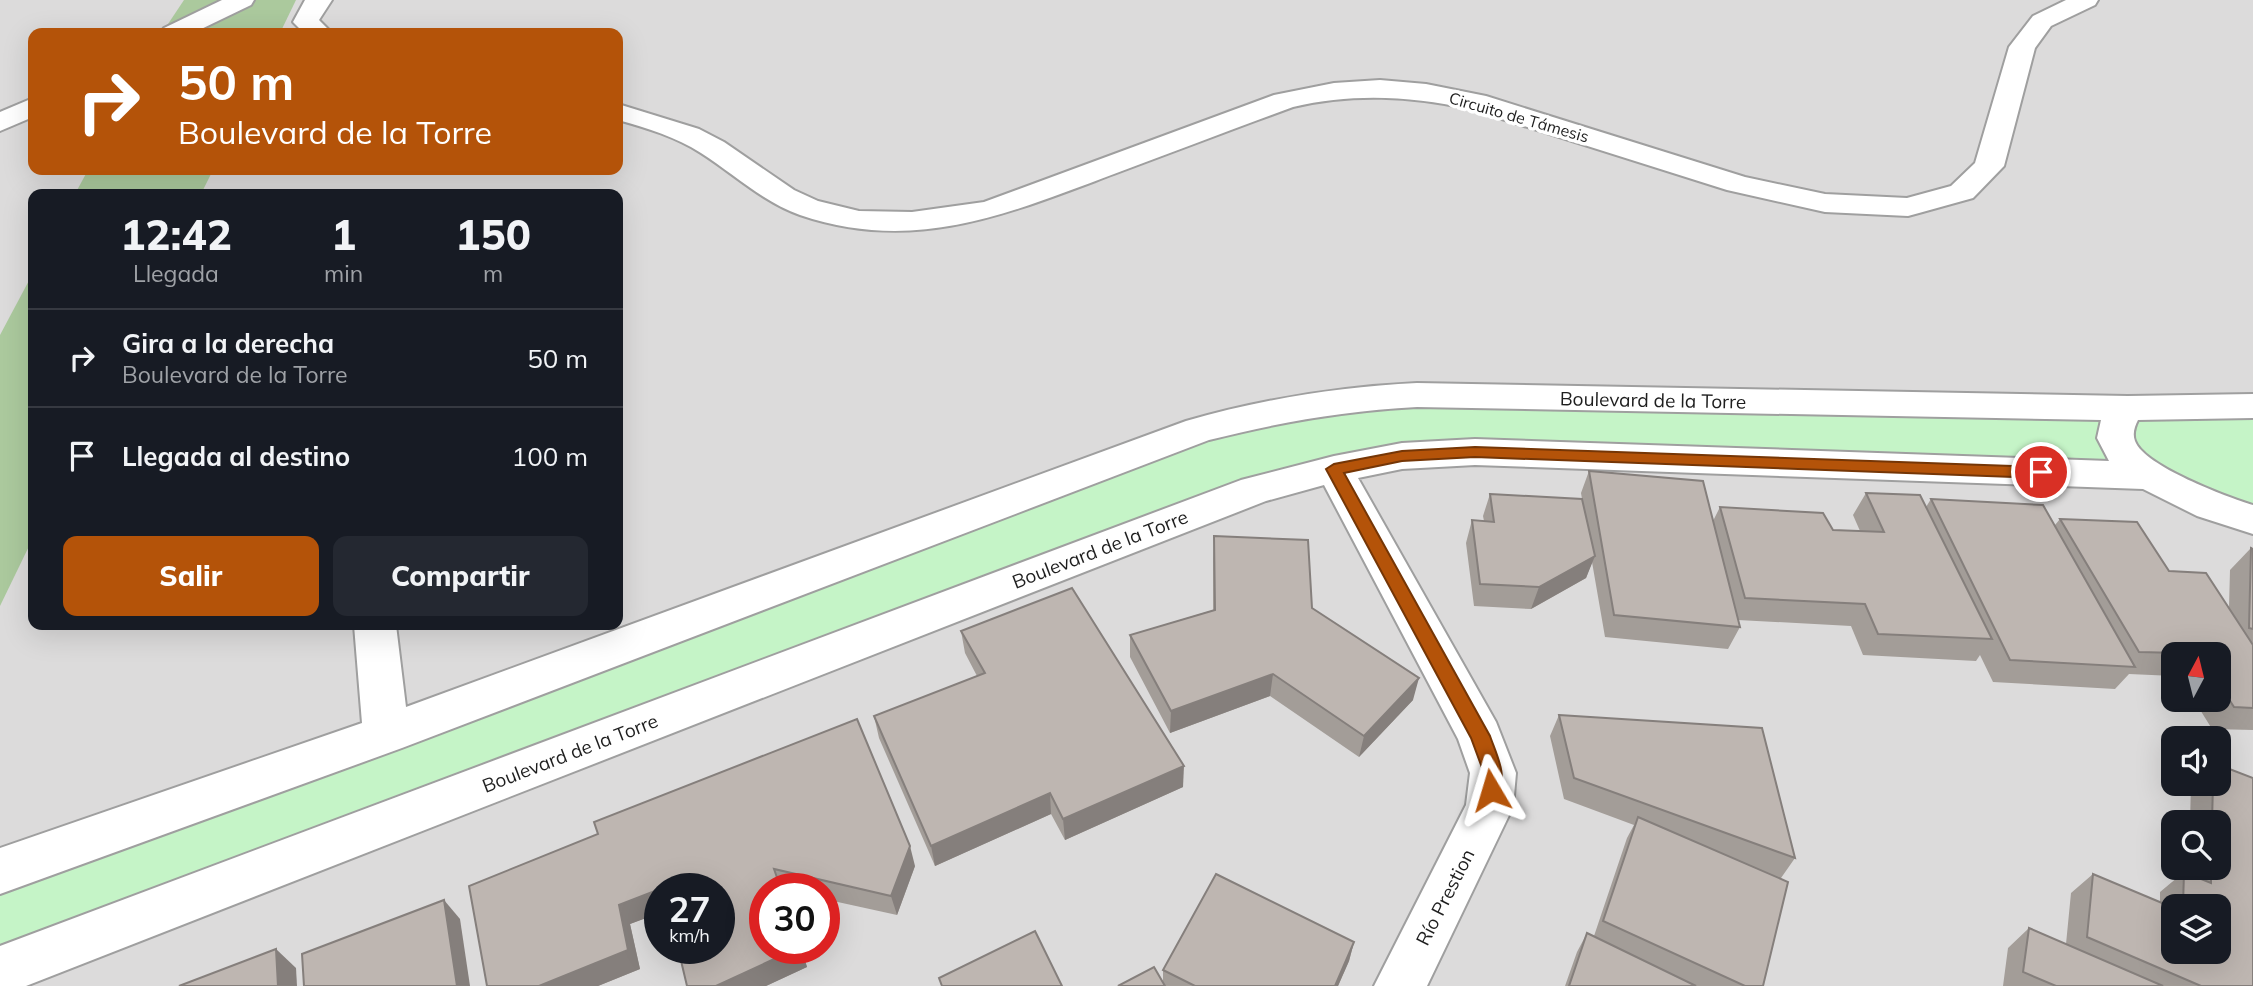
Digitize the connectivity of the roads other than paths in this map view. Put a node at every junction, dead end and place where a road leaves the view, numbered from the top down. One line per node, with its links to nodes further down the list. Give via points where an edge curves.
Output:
1 (242, 0): 4 (street)
2 (320, 0): 5 (street, via 306,22)
3 (2087, 0): 7 (street, Circuito de Támesis, via 2042,21 2022,47 1989,166 1962,192 1908,207 1825,204 1738,184 1476,102 1378,86 1325,90 1284,101 992,209 907,223 859,220 784,197 690,135)
4 (183, 28)
5 (313, 28)
6 (28, 109): 8 (street)
7 (623, 114)
8 (0, 123)
9 (2253, 407): 10 (street, Boulevard de la Torre)
10 (2128, 408): 12 (street, via 2116,422 2114,437 2124,456); 15 (street, Boulevard de la Torre, via 1417,395 1354,398 1280,411 1199,430)
11 (1334, 469): 12 (street, Boulevard de la Torre, via 1402,456 1475,452); 17 (street, Boulevard de la Torre, via 1255,490); 18 (street, Río Prestion, via 1480,736 1493,773 1489,807)
12 (2149, 476): 13 (street, Boulevard de la Torre)
13 (2253, 520)
14 (375, 630): 15 (street)
15 (386, 734): 16 (street, Boulevard de la Torre)
16 (0, 871)
17 (0, 971)
18 (1400, 986)

